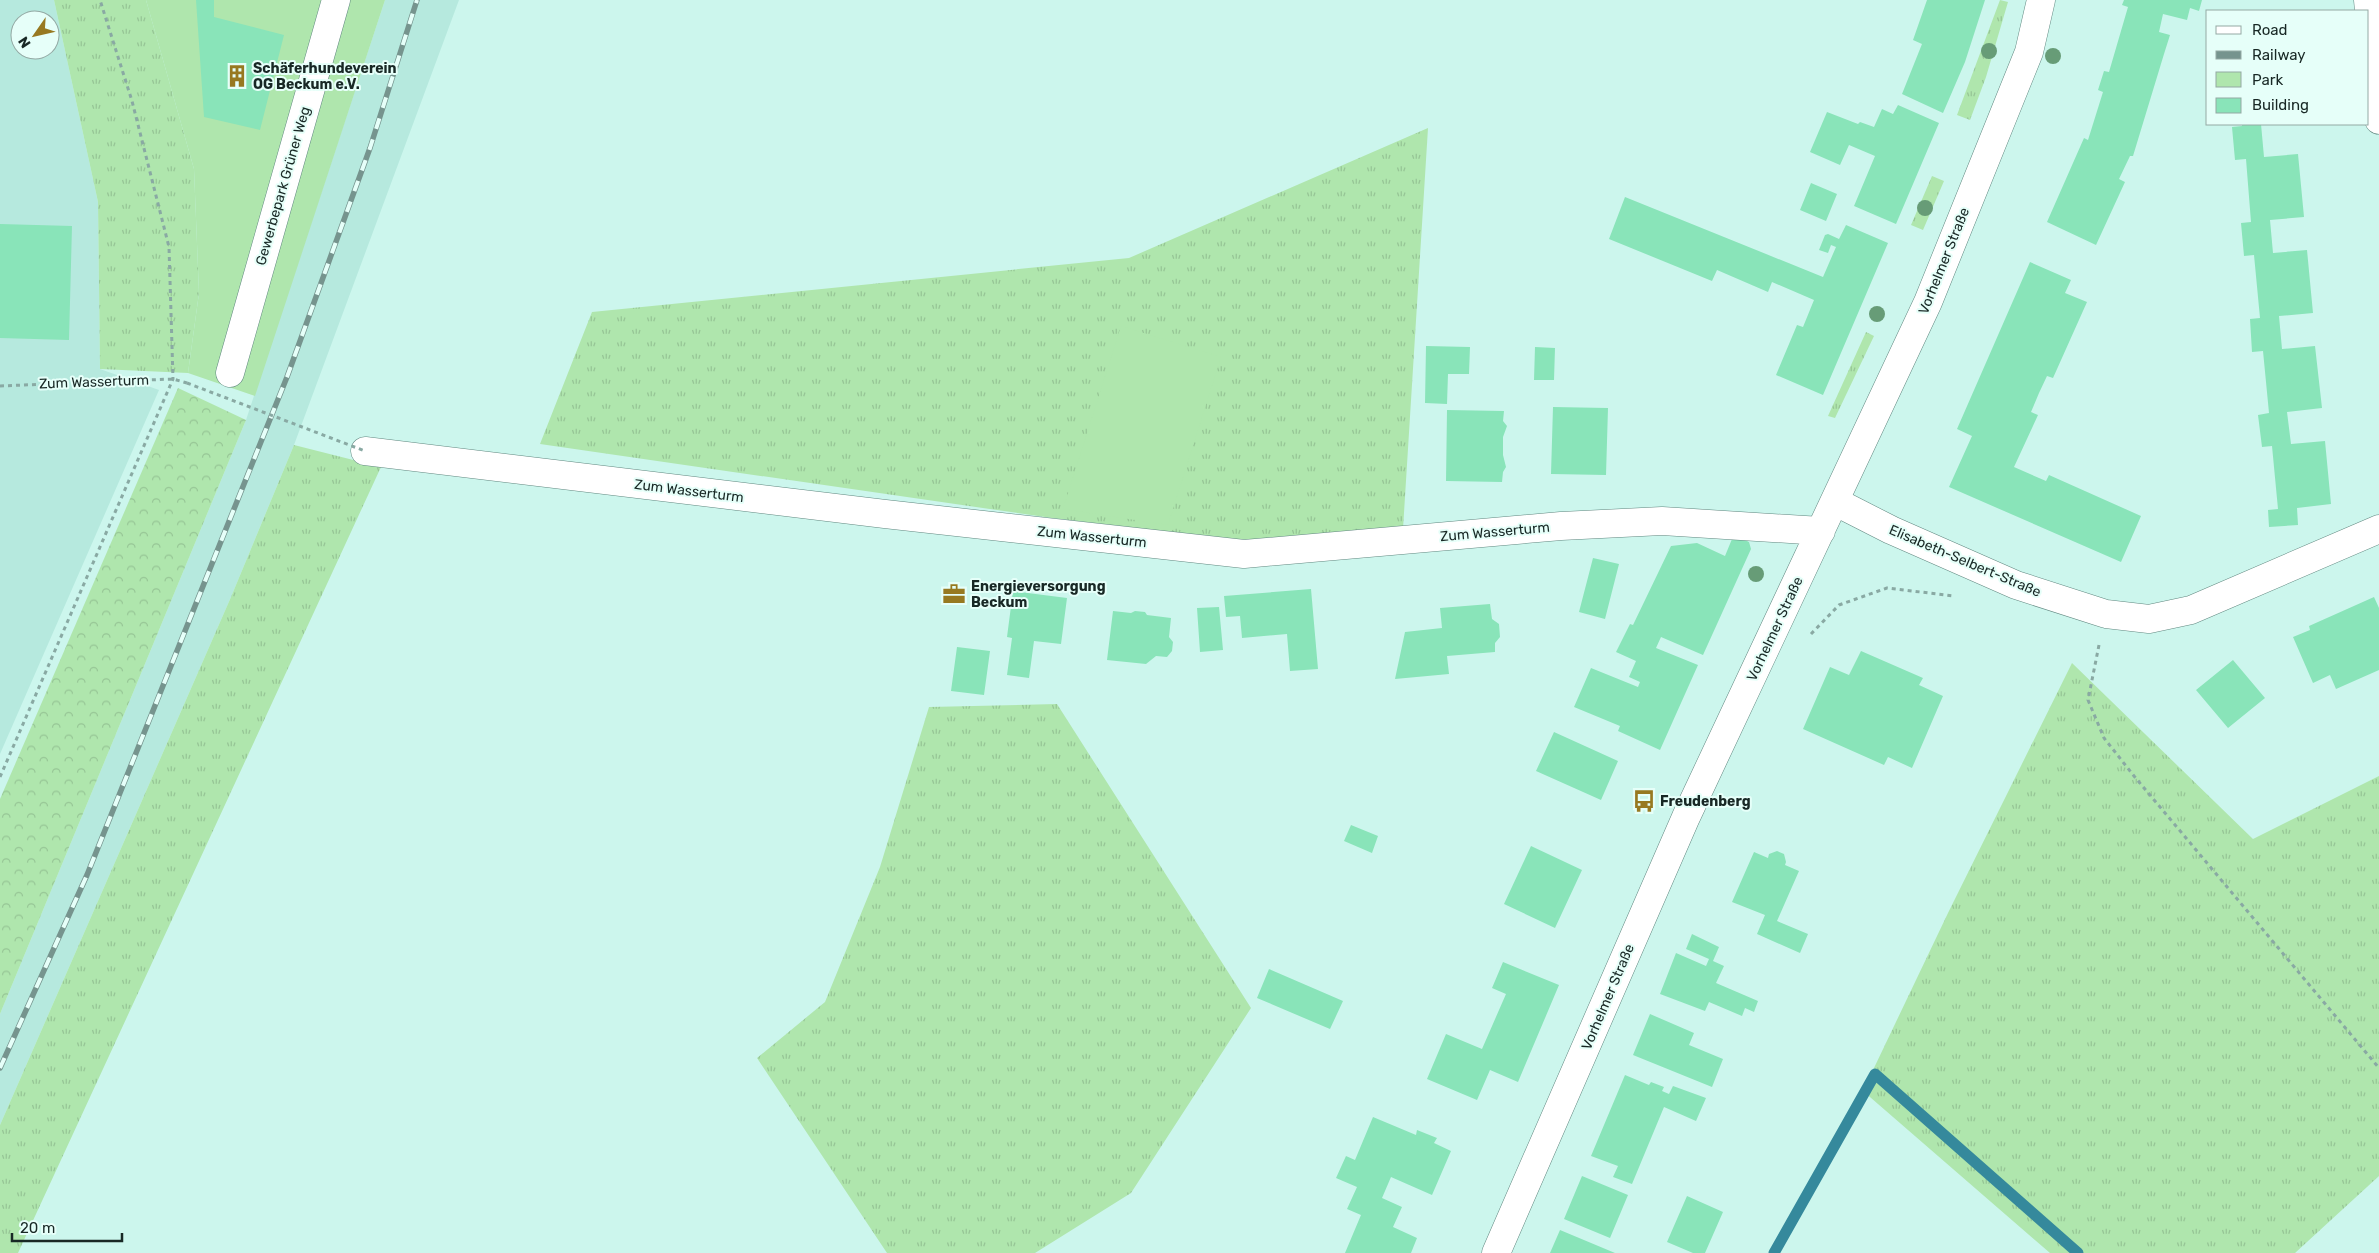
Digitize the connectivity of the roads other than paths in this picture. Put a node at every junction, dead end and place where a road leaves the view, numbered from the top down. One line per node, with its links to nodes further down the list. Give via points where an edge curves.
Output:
1 (336, 0): 5 (street, Gewerbepark Grüner Weg)
2 (2041, 0): 7 (street, Vorhelmer Straße, via 2029,52 1928,302)
3 (2369, 11): 4 (street)
4 (2379, 120)
5 (230, 373)
6 (365, 451): 9 (street, Zum Wasserturm, via 1244,554 1561,526 1662,521)
7 (1836, 502): 8 (street, Elisabeth-Selbert-Straße, via 2016,585 2106,614 2149,619 2191,610); 9 (street, Vorhelmer Straße)
8 (2379, 529)
9 (1821, 531): 10 (street, Vorhelmer Straße, via 1686,817)
10 (1496, 1253)

